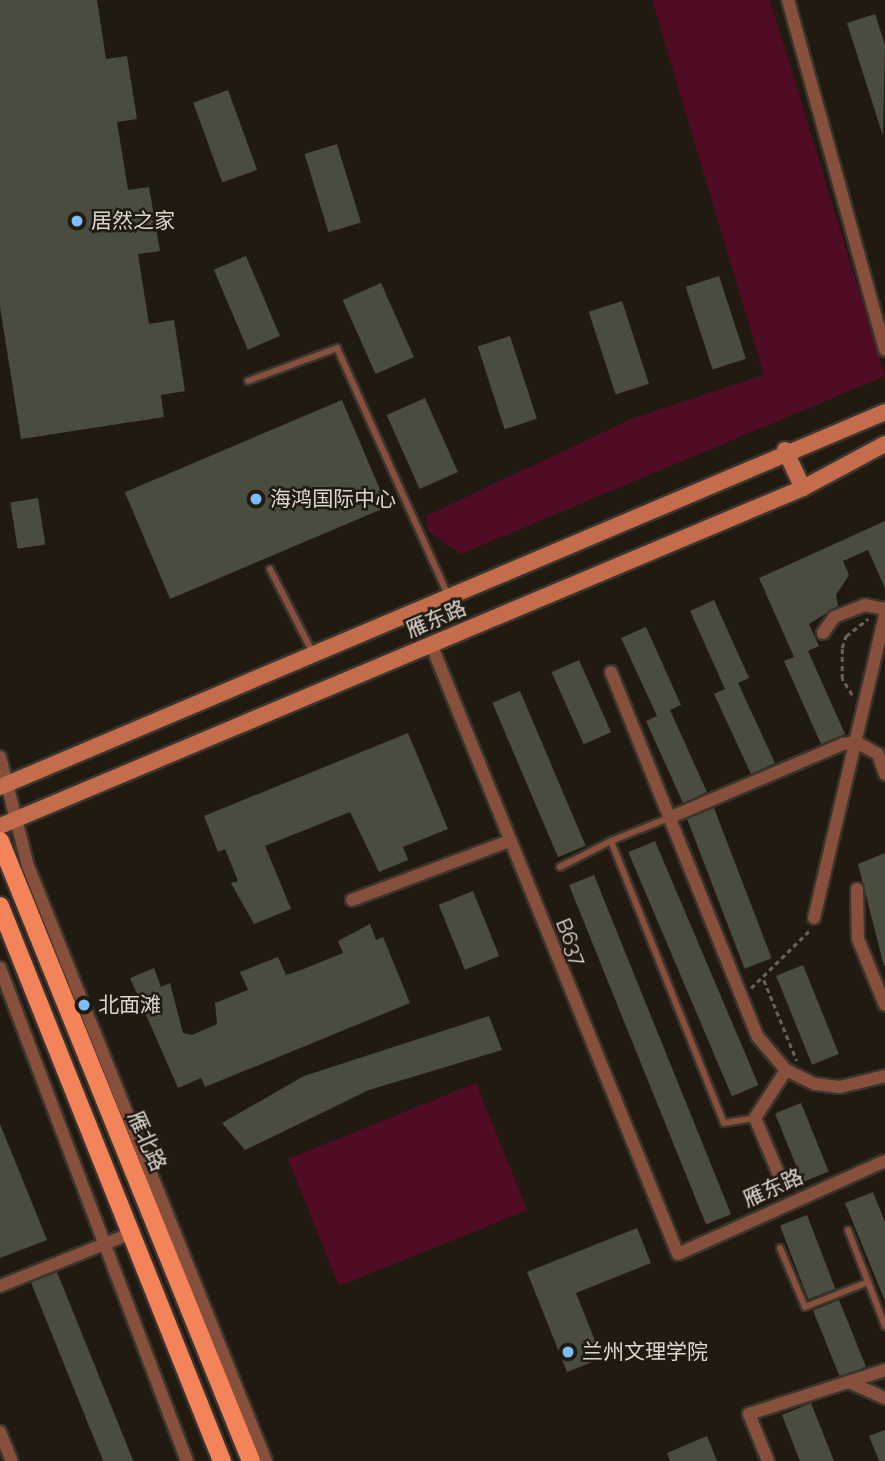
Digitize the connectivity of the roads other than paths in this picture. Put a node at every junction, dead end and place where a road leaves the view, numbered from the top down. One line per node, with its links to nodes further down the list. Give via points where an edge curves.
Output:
1 (788, 0): 2 (street)
2 (885, 350)
3 (248, 381): 9 (lane, via 337,348)
4 (885, 412): 6 (main road, 雁东路)
5 (885, 444): 7 (main road, 雁东路)
6 (785, 450): 7 (main road); 9 (main road, 雁东路)
7 (803, 488): 13 (main road, 雁东路)
8 (270, 569): 14 (lane)
9 (448, 596): 14 (main road, 雁东路)
10 (885, 609): 12 (street, via 855,609 834,617)
11 (885, 616): 16 (street)
12 (822, 633)
13 (431, 644): 21 (main road, 雁东路); 23 (street, B637)
14 (313, 653): 19 (main road, 雁东路)
15 (611, 672): 20 (street)
16 (856, 742): 18 (street, via 878,754); 20 (street); 29 (street)
17 (0, 757): 19 (street)
18 (885, 774)
19 (3, 786): 21 (street)
20 (671, 817): 24 (lane); 32 (street, via 758,1037)
21 (7, 823): 53 (street)
22 (0, 841): 52 (main road, 雁北路)
23 (509, 841): 27 (street); 41 (street, B637)
24 (611, 841): 25 (lane); 34 (lane, via 724,1123)
25 (560, 867)
26 (857, 890): 31 (street, via 858,939)
27 (352, 900)
28 (0, 906): 38 (main road, via 69,1091)
29 (814, 918)
30 (0, 968): 39 (street)
31 (885, 1005)
32 (786, 1070): 33 (street, via 840,1087); 34 (street)
33 (885, 1076)
34 (755, 1118): 36 (street)
35 (885, 1161): 41 (street, 雁东路)
36 (782, 1182)
37 (848, 1230): 42 (lane)
38 (132, 1233): 39 (street); 51 (main road)
39 (104, 1244): 43 (street); 50 (street)
40 (780, 1248): 42 (lane, via 804,1307)
41 (678, 1254)
42 (868, 1282): 44 (lane)
43 (0, 1286)
44 (885, 1326)
45 (885, 1370): 46 (street)
46 (851, 1383): 47 (street); 54 (street, via 749,1414)
47 (885, 1398)
48 (0, 1432): 49 (street)
49 (12, 1461)
50 (187, 1461)
51 (222, 1461)
52 (251, 1461)
53 (266, 1461)
54 (768, 1461)

